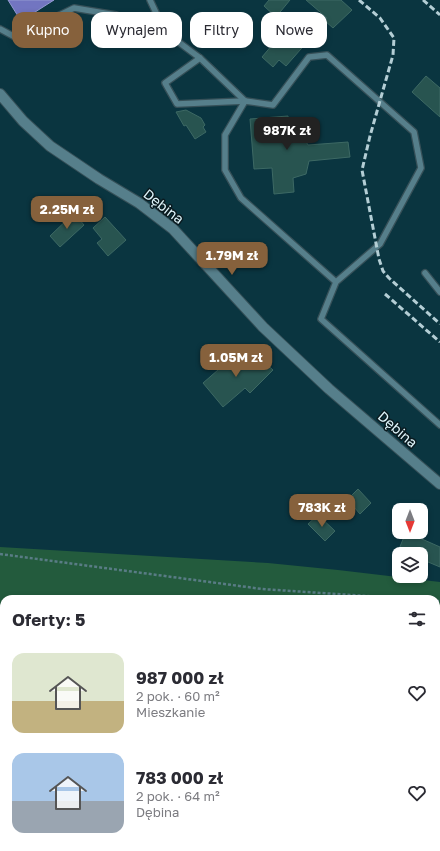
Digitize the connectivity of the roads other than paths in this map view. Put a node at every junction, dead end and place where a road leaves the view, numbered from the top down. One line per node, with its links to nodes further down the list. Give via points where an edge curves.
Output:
1 (150, 0): 3 (lane)
2 (98, 12): 4 (lane, via 74,8 15,37)
3 (156, 12)
4 (0, 29)
5 (182, 45): 6 (lane)
6 (200, 58): 8 (lane); 8 (lane, via 165,83 177,104)
7 (0, 94): 13 (street, Dębina, via 23,121 50,146 139,203 173,229 263,327)
8 (245, 101): 10 (lane, via 224,135 224,170 241,198); 10 (lane, via 273,104 309,57 327,55 414,132 421,168 380,244)
9 (425, 273): 11 (lane)
10 (336, 282): 12 (lane, via 321,319)
11 (440, 292)
12 (440, 425)
13 (440, 484)

